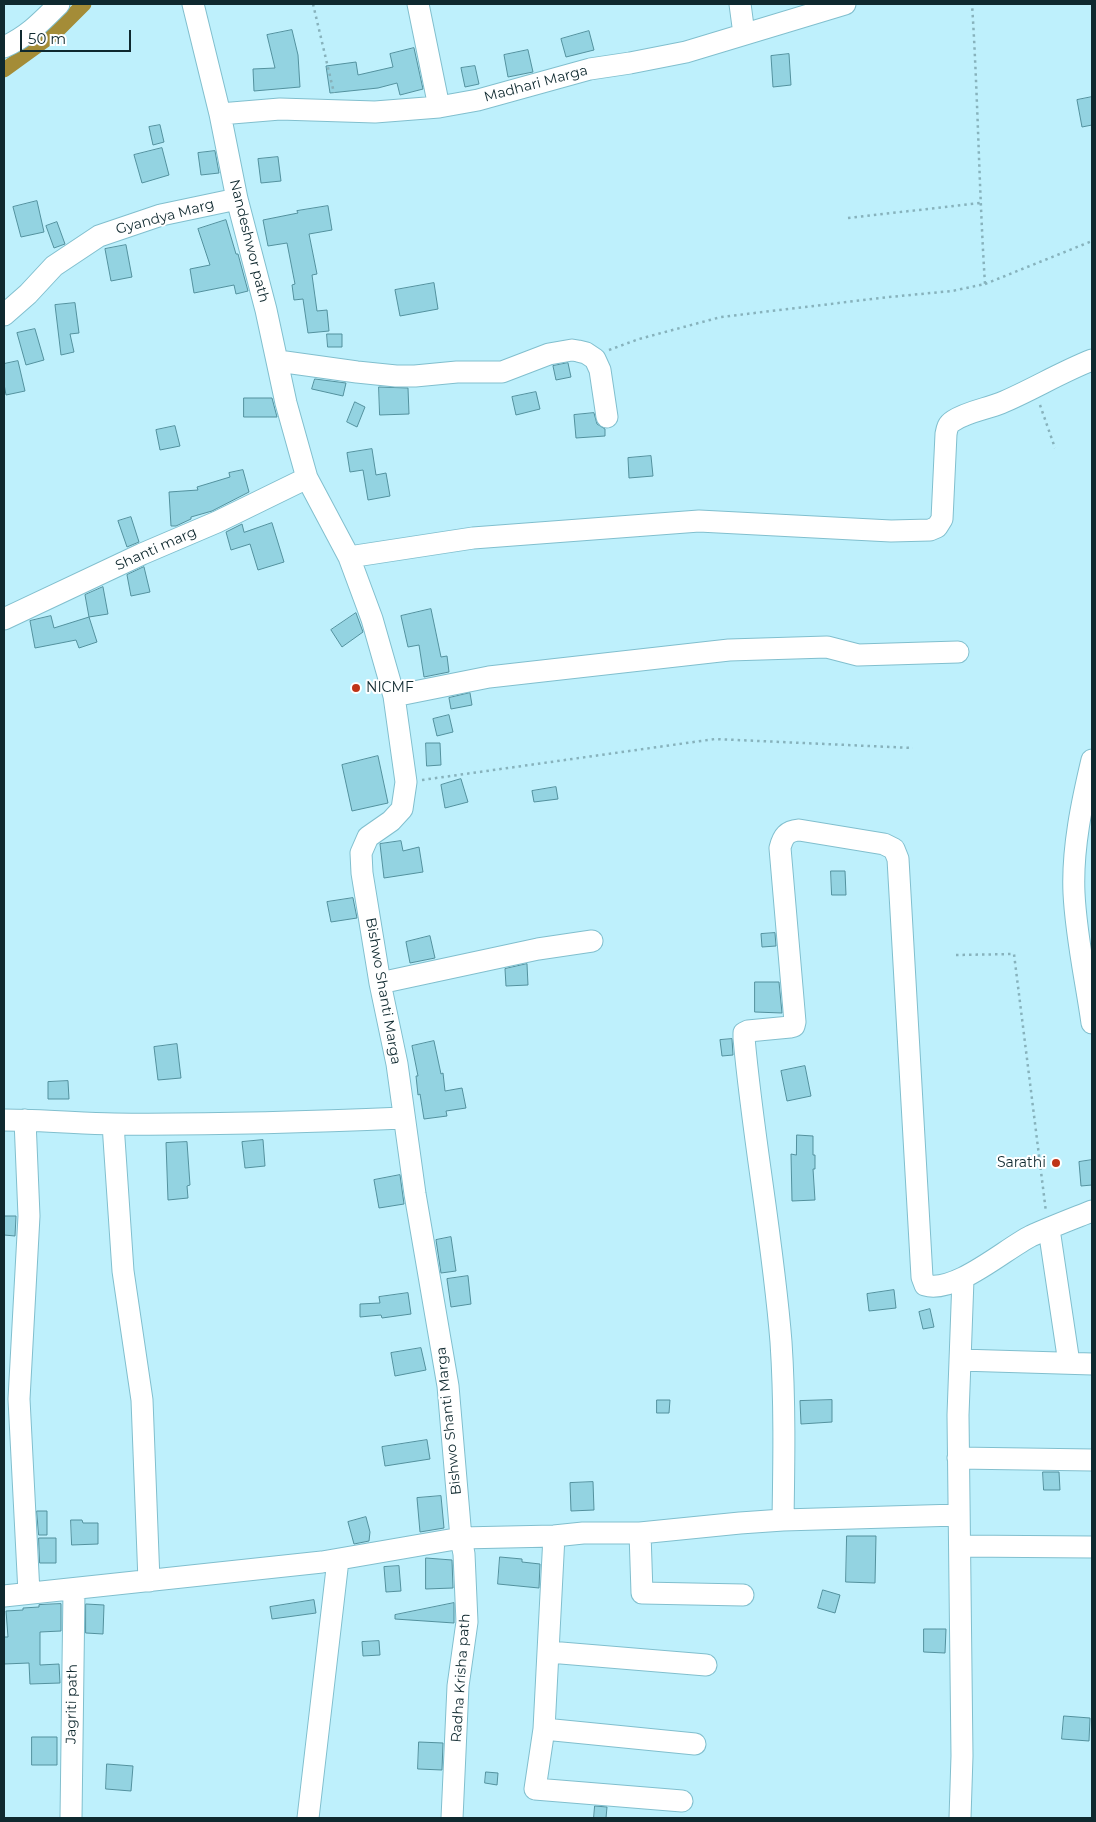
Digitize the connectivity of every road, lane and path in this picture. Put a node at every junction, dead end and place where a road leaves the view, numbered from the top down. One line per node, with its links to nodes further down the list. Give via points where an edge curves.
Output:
1 (59, 4): 9 (street, via 36,28)
2 (193, 4): 12 (street, Nandeshwor path)
3 (314, 4): 11 (path)
4 (418, 4): 10 (street)
5 (740, 4): 8 (street)
6 (845, 4): 8 (street, Madhari Marga)
7 (972, 4): 14 (path)
8 (744, 34): 10 (street, Madhari Marga, via 686,52 590,69 478,100)
9 (4, 47)
10 (439, 107): 11 (street, Madhari Marga)
11 (338, 112): 12 (street, Madhari Marga, via 280,108)
12 (220, 114): 13 (street, Nandeshwor path)
13 (237, 199): 18 (street, Gyandya Marg, via 161,215 99,236 54,266); 21 (street, Nandeshwor path)
14 (980, 203): 15 (path); 17 (path)
15 (848, 218)
16 (1092, 241): 17 (path)
17 (985, 284): 19 (path, via 952,291 721,317 639,339)
18 (4, 315)
19 (594, 357): 21 (street, via 572,350 549,354 502,372 415,376); 23 (street, via 600,370)
20 (1092, 360): 22 (street)
21 (278, 361): 25 (street, Nandeshwor path)
22 (1034, 387): 24 (path); 26 (street, via 951,422 948,427 942,519 937,527 930,530 699,521 473,538)
23 (607, 417)
24 (1055, 448)
25 (307, 478): 26 (street, Bishwo Shanti Marga); 27 (street, Shanti marg)
26 (349, 557): 29 (street, Bishwo Shanti Marga)
27 (4, 618)
28 (958, 652): 29 (street, via 858,655 827,647 729,650 489,677)
29 (394, 696): 32 (street, Bishwo Shanti Marga)
30 (913, 748): 32 (path, via 715,739)
31 (1092, 760): 36 (street, via 1077,838 1074,891)
32 (406, 782): 35 (street, Bishwo Shanti Marga, via 402,809 392,821 368,836 361,853)
33 (592, 941): 35 (street, via 538,949)
34 (956, 955): 42 (path, via 1014,954)
35 (380, 984): 37 (street, Bishwo Shanti Marga, via 397,1064)
36 (1092, 1023)
37 (403, 1118): 40 (street); 53 (street, Bishwo Shanti Marga, via 448,1386)
38 (4, 1120): 39 (street)
39 (25, 1120): 40 (street); 59 (street, via 29,1216 19,1399)
40 (113, 1124): 57 (street, via 123,1271 142,1400)
41 (1092, 1211): 42 (street)
42 (1049, 1229): 43 (street, via 1030,1237); 45 (street)
43 (963, 1279): 44 (street); 50 (street, via 931,1287 925,1285 922,1277 898,859 894,849 884,844 790,831 782,838 780,848 795,1022 790,1027 744,1033 780,1342)
44 (960, 1360): 45 (street); 47 (street)
45 (1069, 1363): 46 (street)
46 (1092, 1364)
47 (958, 1458): 48 (street); 49 (street)
48 (1092, 1460)
49 (958, 1515): 50 (street); 54 (street)
50 (783, 1520): 51 (street)
51 (640, 1533): 52 (street, via 583,1532); 60 (street, via 642,1593)
52 (554, 1536): 53 (street); 62 (street)
53 (461, 1538): 56 (street); 69 (street, Radha Krisha path, via 467,1622 458,1686)
54 (960, 1546): 55 (street); 70 (street)
55 (1092, 1547)
56 (338, 1560): 57 (street); 68 (street)
57 (149, 1581): 58 (street)
58 (74, 1590): 59 (street); 67 (street, Jagriti path)
59 (29, 1593): 61 (street)
60 (743, 1595)
61 (4, 1596)
62 (549, 1652): 63 (street); 64 (street)
63 (706, 1665)
64 (544, 1729): 65 (street); 66 (street, via 535,1789)
65 (695, 1744)
66 (682, 1801)
67 (71, 1818)
68 (308, 1818)
69 (452, 1818)
70 (960, 1818)

